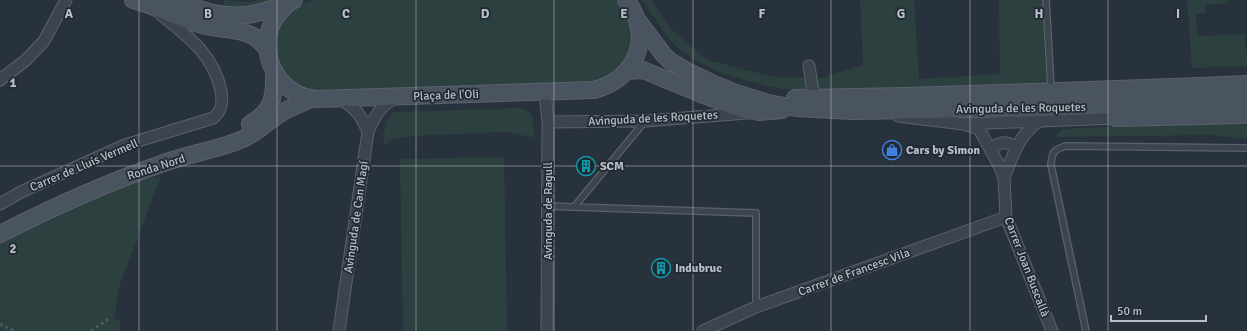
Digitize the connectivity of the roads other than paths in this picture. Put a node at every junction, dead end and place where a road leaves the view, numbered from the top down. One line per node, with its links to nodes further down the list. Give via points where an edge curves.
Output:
1 (66, 0): 11 (street, via 44,41 26,60)
2 (626, 0): 6 (main road, Plaça de l'Oli)
3 (1046, 0): 14 (lane)
4 (292, 1): 5 (main road, via 264,12 244,16 231,16 185,5); 7 (main road, Plaça de l'Oli, via 273,20)
5 (140, 2): 7 (main road, via 203,26 250,34); 35 (street, Carrer de Lluís Vermell, via 200,48 212,64 220,84 223,102 217,115 125,145 20,192)
6 (638, 21): 10 (main road, Plaça de l'Oli, via 640,42 635,59); 15 (main road, Avinguda de les Roquetes, via 656,46 679,67 701,79)
7 (267, 49): 9 (main road, Plaça de l'Oli)
8 (809, 66): 17 (street)
9 (274, 71): 18 (main road, Plaça de l'Oli, via 291,90); 39 (main road, Ronda Nord, via 274,97 264,113 243,129 142,160 78,186)
10 (627, 71): 13 (main road, Plaça de l'Oli, via 608,85 594,90); 23 (main road, Avinguda de les Roquetes, via 643,70 726,104)
11 (0, 80)
12 (1247, 84): 14 (main road)
13 (545, 91): 16 (main road, Plaça de l'Oli); 27 (street, Avinguda de Ragull)
14 (1051, 92): 17 (main road)
15 (744, 95): 17 (main road); 21 (main road, Avinguda de les Roquetes)
16 (399, 97): 19 (main road, Plaça de l'Oli); 30 (street, Avinguda de Can Magí, via 386,103)
17 (814, 98)
18 (311, 99): 19 (main road, Plaça de l'Oli); 40 (main road, Ronda Nord, via 283,112 243,139 133,174 63,203)
19 (340, 99): 30 (street, via 356,110 364,120)
20 (1247, 100): 22 (main road, Avinguda de les Roquetes, via 1044,108)
21 (796, 108): 22 (main road, Avinguda de les Roquetes); 23 (main road, Avinguda de les Roquetes)
22 (852, 111): 29 (street)
23 (759, 112): 26 (street, Avinguda de les Roquetes)
24 (1247, 115): 25 (main road)
25 (1115, 118): 28 (street)
26 (645, 121): 27 (street, Avinguda de les Roquetes); 37 (lane)
27 (548, 122): 36 (street, Avinguda de Ragull)
28 (1038, 122): 29 (street); 31 (street, Carrer Joan Buscallà)
29 (963, 124): 33 (street, Carrer Joan Buscallà, via 978,129)
30 (368, 132): 41 (street, Avinguda de Can Magí)
31 (1016, 147): 33 (street, via 1008,142); 34 (street, Carrer Joan Buscallà)
32 (1247, 148): 48 (lane, via 1057,148 1052,154 1050,165)
33 (990, 149): 34 (street, Carrer Joan Buscallà)
34 (1004, 178): 38 (street, Carrer Joan Buscallà)
35 (0, 204)
36 (548, 206): 37 (lane); 45 (street, Avinguda de Ragull)
37 (574, 207): 42 (lane, via 756,213)
38 (1006, 217): 42 (street, Carrer de Francesc Vila); 47 (street, Carrer Joan Buscallà)
39 (0, 224)
40 (0, 234)
41 (344, 301): 43 (street, Avinguda de Can Magí); 44 (street, Avinguda de Can Magí)
42 (756, 307): 46 (street, Carrer de Francesc Vila)
43 (339, 331)
44 (345, 331)
45 (547, 331)
46 (703, 331)
47 (1052, 331)
48 (1086, 331)

